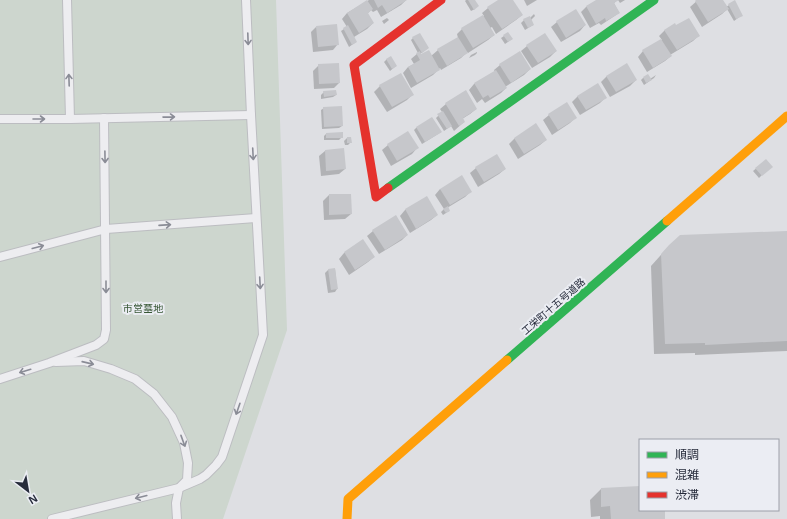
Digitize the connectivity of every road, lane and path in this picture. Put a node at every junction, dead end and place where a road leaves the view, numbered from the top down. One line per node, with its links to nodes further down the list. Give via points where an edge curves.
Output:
1 (67, 0): 9 (lane, one-way to 1)
2 (246, 0): 5 (lane, one-way to 5)
3 (441, 0): 4 (street, via 354,65 376,197)
4 (654, 0)
5 (251, 115): 8 (lane, one-way to 5); 10 (lane, one-way to 10)
6 (787, 116): 18 (street, 工栄町十五号道路, via 348,500)
7 (0, 118): 9 (lane, one-way to 9)
8 (104, 118): 9 (lane); 11 (lane, one-way to 11)
9 (70, 119)
10 (256, 218): 11 (lane, one-way to 10); 15 (lane, one-way to 15, via 263,334 222,457 206,475)
11 (106, 229): 12 (lane, one-way to 11); 13 (lane, one-way to 13, via 104,339 96,345)
12 (0, 257)
13 (50, 363): 14 (lane, one-way to 14); 15 (lane, one-way to 15, via 84,361 111,369 135,379 154,394 172,417 184,443 188,463 187,480)
14 (0, 379)
15 (179, 488): 16 (lane, one-way to 16); 17 (lane, via 176,503)
16 (52, 519)
17 (177, 519)
18 (347, 519)

